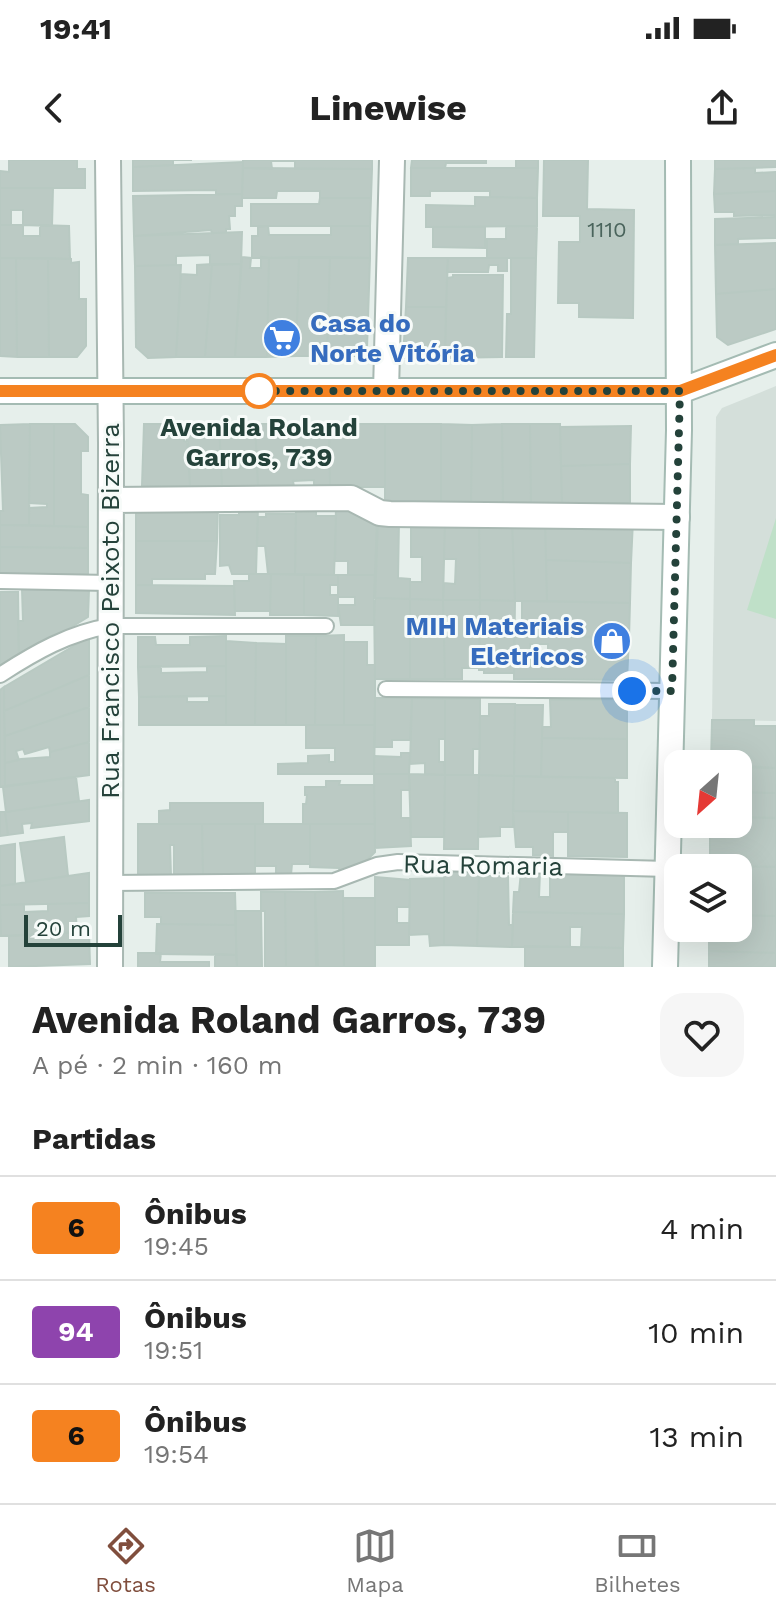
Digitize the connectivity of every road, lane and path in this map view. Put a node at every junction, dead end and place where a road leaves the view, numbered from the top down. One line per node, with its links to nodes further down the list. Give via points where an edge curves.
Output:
1 (108, 160): 6 (street, Rua Francisco Peixoto Bizerra)
2 (392, 160): 7 (street)
3 (678, 160): 8 (street)
4 (776, 355): 8 (street)
5 (0, 391): 6 (street)
6 (111, 391): 7 (street); 9 (street, Rua Francisco Peixoto Bizerra)
7 (386, 391): 8 (street)
8 (680, 391): 10 (street)
9 (111, 500): 10 (street, via 351,498 390,514); 12 (street, Rua Francisco Peixoto Bizerra)
10 (677, 517): 17 (street)
11 (0, 581): 12 (lane)
12 (110, 583): 13 (street, Rua Francisco Peixoto Bizerra)
13 (111, 626): 14 (lane); 15 (lane, via 86,629); 20 (street, Rua Francisco Peixoto Bizerra)
14 (326, 626)
15 (0, 675)
16 (386, 689): 17 (lane)
17 (672, 691): 18 (street)
18 (668, 854)
19 (664, 869): 20 (lane, Rua Romaria, via 398,862 334,881)
20 (109, 883): 22 (street, Rua Francisco Peixoto Bizerra)
21 (666, 942): 23 (street)
22 (110, 967)
23 (665, 967)

